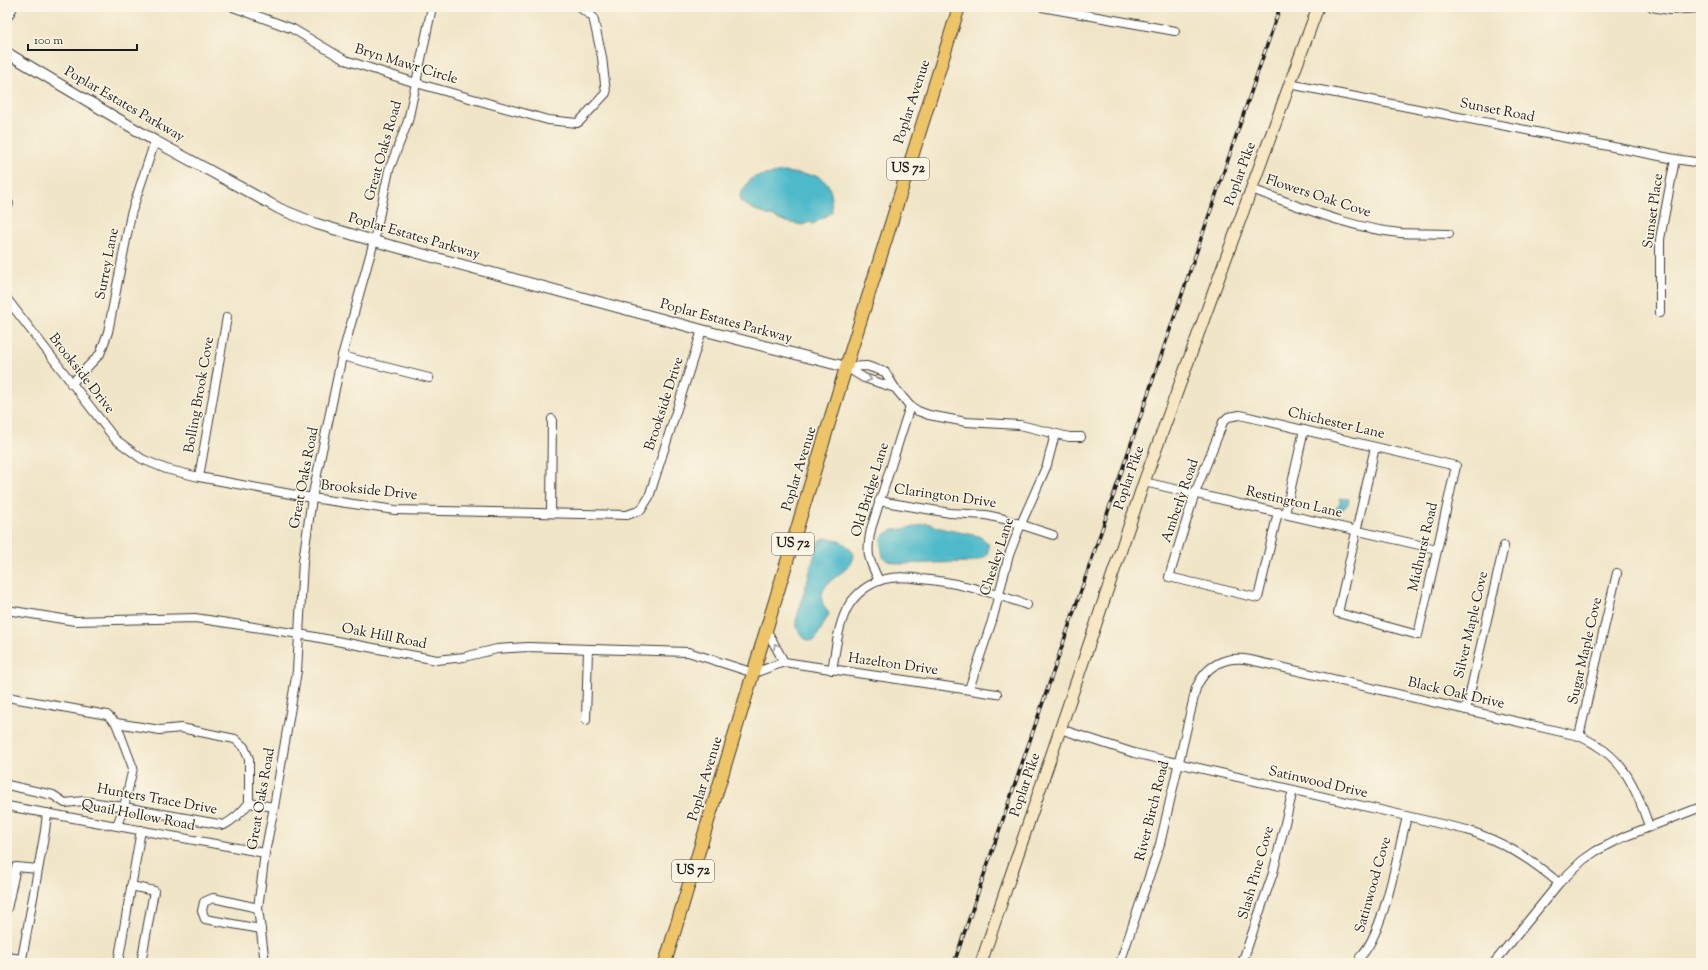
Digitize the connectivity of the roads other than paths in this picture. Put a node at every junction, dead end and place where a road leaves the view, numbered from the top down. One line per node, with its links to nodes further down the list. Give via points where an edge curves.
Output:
1 (12, 7): 10 (street)
2 (233, 7): 13 (street, Bryn Mawr Circle, via 293,29 345,60)
3 (432, 7): 13 (street, Great Oaks Road)
4 (579, 7): 13 (street, Bryn Mawr Circle, via 593,17 602,57 606,93 580,121 573,123 548,120)
5 (959, 7): 26 (main road, Poplar Avenue / US 72)
6 (1042, 7): 11 (street)
7 (1318, 7): 14 (main road, Poplar Pike)
8 (1652, 7): 9 (street, via 1670,10)
9 (1701, 8)
10 (7, 16)
11 (1175, 31)
12 (7, 53): 15 (street, Poplar Estates Parkway)
13 (416, 83): 20 (street, Great Oaks Road, via 408,121 389,170)
14 (1289, 84): 16 (street, Sunset Road); 18 (main road, Poplar Pike)
15 (155, 140): 20 (street, Poplar Estates Parkway, via 280,209 317,224); 28 (street, Surrey Lane, via 131,214 108,332 100,354)
16 (1675, 159): 17 (street, Sunset Road); 22 (street, Sunset Place, via 1660,239)
17 (1701, 163)
18 (1251, 189): 19 (street, Flowers Oak Cove, via 1369,228 1400,233); 39 (main road, Poplar Pike)
19 (1449, 234)
20 (374, 241): 24 (street, Poplar Estates Parkway); 25 (street, Great Oaks Road)
21 (7, 299): 28 (street, Brookside Drive)
22 (1660, 314)
23 (227, 317): 38 (street, Bolling Brook Cove)
24 (702, 330): 26 (street, Poplar Estates Parkway); 43 (street, Brookside Drive, via 649,497 641,510 627,515)
25 (342, 356): 27 (street); 41 (street, Great Oaks Road)
26 (846, 367): 29 (street, one-way to 29, via 864,378); 29 (street, via 868,366 885,372); 55 (main road, Poplar Avenue / US 72)
27 (429, 378)
28 (71, 384): 38 (street, Brookside Drive, via 115,439 142,459 166,469)
29 (895, 389): 30 (street)
30 (910, 406): 34 (street, via 918,411 947,419 1020,425); 42 (street, Old Bridge Lane)
31 (552, 418): 43 (street)
32 (1304, 430): 33 (street, Chichester Lane, via 1234,415 1228,417); 36 (street, Chichester Lane); 44 (street)
33 (1219, 433): 40 (street, Amberly Road)
34 (1055, 434): 35 (street); 45 (street, Chesley Lane, via 1047,466)
35 (1081, 437)
36 (1375, 447): 37 (street, Chichester Lane); 46 (street)
37 (1456, 466): 49 (street, Midhurst Road)
38 (199, 477): 41 (street, Brookside Drive)
39 (1144, 482): 40 (street, Restington Lane); 68 (main road, Poplar Pike)
40 (1195, 493): 44 (street, Restington Lane); 44 (street, Amberly Road, via 1170,577 1258,598)
41 (312, 498): 43 (street, Brookside Drive, via 395,510); 56 (street, Great Oaks Road, via 303,561)
42 (879, 501): 45 (street, Clarington Drive, via 950,513 986,515); 51 (street, Old Bridge Lane, via 867,549)
43 (550, 513)
44 (1281, 513): 46 (street, Restington Lane)
45 (1021, 524): 47 (street, Clarington Drive); 52 (street, Chesley Lane)
46 (1357, 530): 49 (street, Restington Lane); 49 (street, Midhurst Road, via 1338,613 1418,635)
47 (1053, 535)
48 (1504, 546): 65 (street, Silver Maple Cove)
49 (1437, 549)
50 (1617, 573): 69 (street, Sugar Maple Cove)
51 (879, 581): 52 (street, via 898,577 943,581); 60 (street, via 864,589 848,606 842,621)
52 (998, 595): 53 (street); 62 (street, Chesley Lane)
53 (1027, 605)
54 (7, 610): 56 (street, Oak Hill Road, via 75,620 195,618)
55 (767, 631): 58 (street, one-way to 55); 61 (main road, Poplar Avenue / US 72)
56 (299, 634): 57 (street, Oak Hill Road, via 438,660 497,649); 76 (street, Great Oaks Road, via 297,671)
57 (588, 648): 61 (street, Oak Hill Road, via 688,652); 66 (street)
58 (784, 662): 60 (street, Hazelton Drive); 61 (street, Hazelton Drive)
59 (1211, 666): 65 (street, Black Oak Drive, via 1226,660 1244,659); 70 (street, River Birch Road, via 1201,677 1196,688)
60 (832, 670): 62 (street, Hazelton Drive)
61 (754, 673): 95 (main road, Poplar Avenue / US 72)
62 (969, 689): 63 (street, Hazelton Drive)
63 (998, 694)
64 (7, 697): 67 (street, via 108,715)
65 (1466, 710): 69 (street, Black Oak Drive)
66 (586, 720)
67 (116, 723): 73 (street, via 160,730 181,728 235,738 244,746 249,759); 75 (street, via 133,768)
68 (1060, 730): 70 (street, Satinwood Drive, via 1119,749); 96 (main road, Poplar Pike)
69 (1579, 736): 81 (street, Black Oak Drive, via 1603,750 1623,768 1636,791)
70 (1179, 764): 72 (street, Satinwood Drive); 97 (street, River Birch Road, via 1158,849)
71 (7, 785): 75 (street, Hunters Trace Drive, via 53,795 65,803 84,801)
72 (1293, 790): 79 (street, Satinwood Drive); 98 (street, Slash Pine Cove, via 1273,873)
73 (249, 803): 75 (street, Hunters Trace Drive, via 243,812 224,825); 76 (street)
74 (7, 806): 78 (street, Quail Hollow Road)
75 (124, 806): 80 (street)
76 (274, 807): 83 (street, Great Oaks Road)
77 (1701, 807): 81 (street)
78 (47, 813): 80 (street, Quail Hollow Road); 84 (street)
79 (1407, 817): 85 (street, Satinwood Drive, via 1467,830 1492,839 1526,857); 91 (street, Satinwood Cove, via 1375,936)
80 (117, 825): 82 (street, Quail Hollow Road)
81 (1649, 826): 85 (street, via 1596,851)
82 (141, 830): 83 (street, Quail Hollow Road); 86 (street)
83 (265, 853): 87 (street, Great Oaks Road)
84 (38, 870): 88 (street, via 16,867); 90 (street, via 22,959)
85 (1559, 883): 99 (street)
86 (131, 886): 92 (street); 93 (street, via 154,891)
87 (258, 908): 89 (street, Great Oaks Road); 89 (street, via 213,898 204,902 202,911 205,919)
88 (7, 909)
89 (261, 929): 94 (street, Great Oaks Road)
90 (7, 956)
91 (1360, 957)
92 (118, 963)
93 (141, 963)
94 (265, 963)
95 (665, 963)
96 (981, 963)
97 (1120, 963)
98 (1242, 963)
99 (1494, 963)

